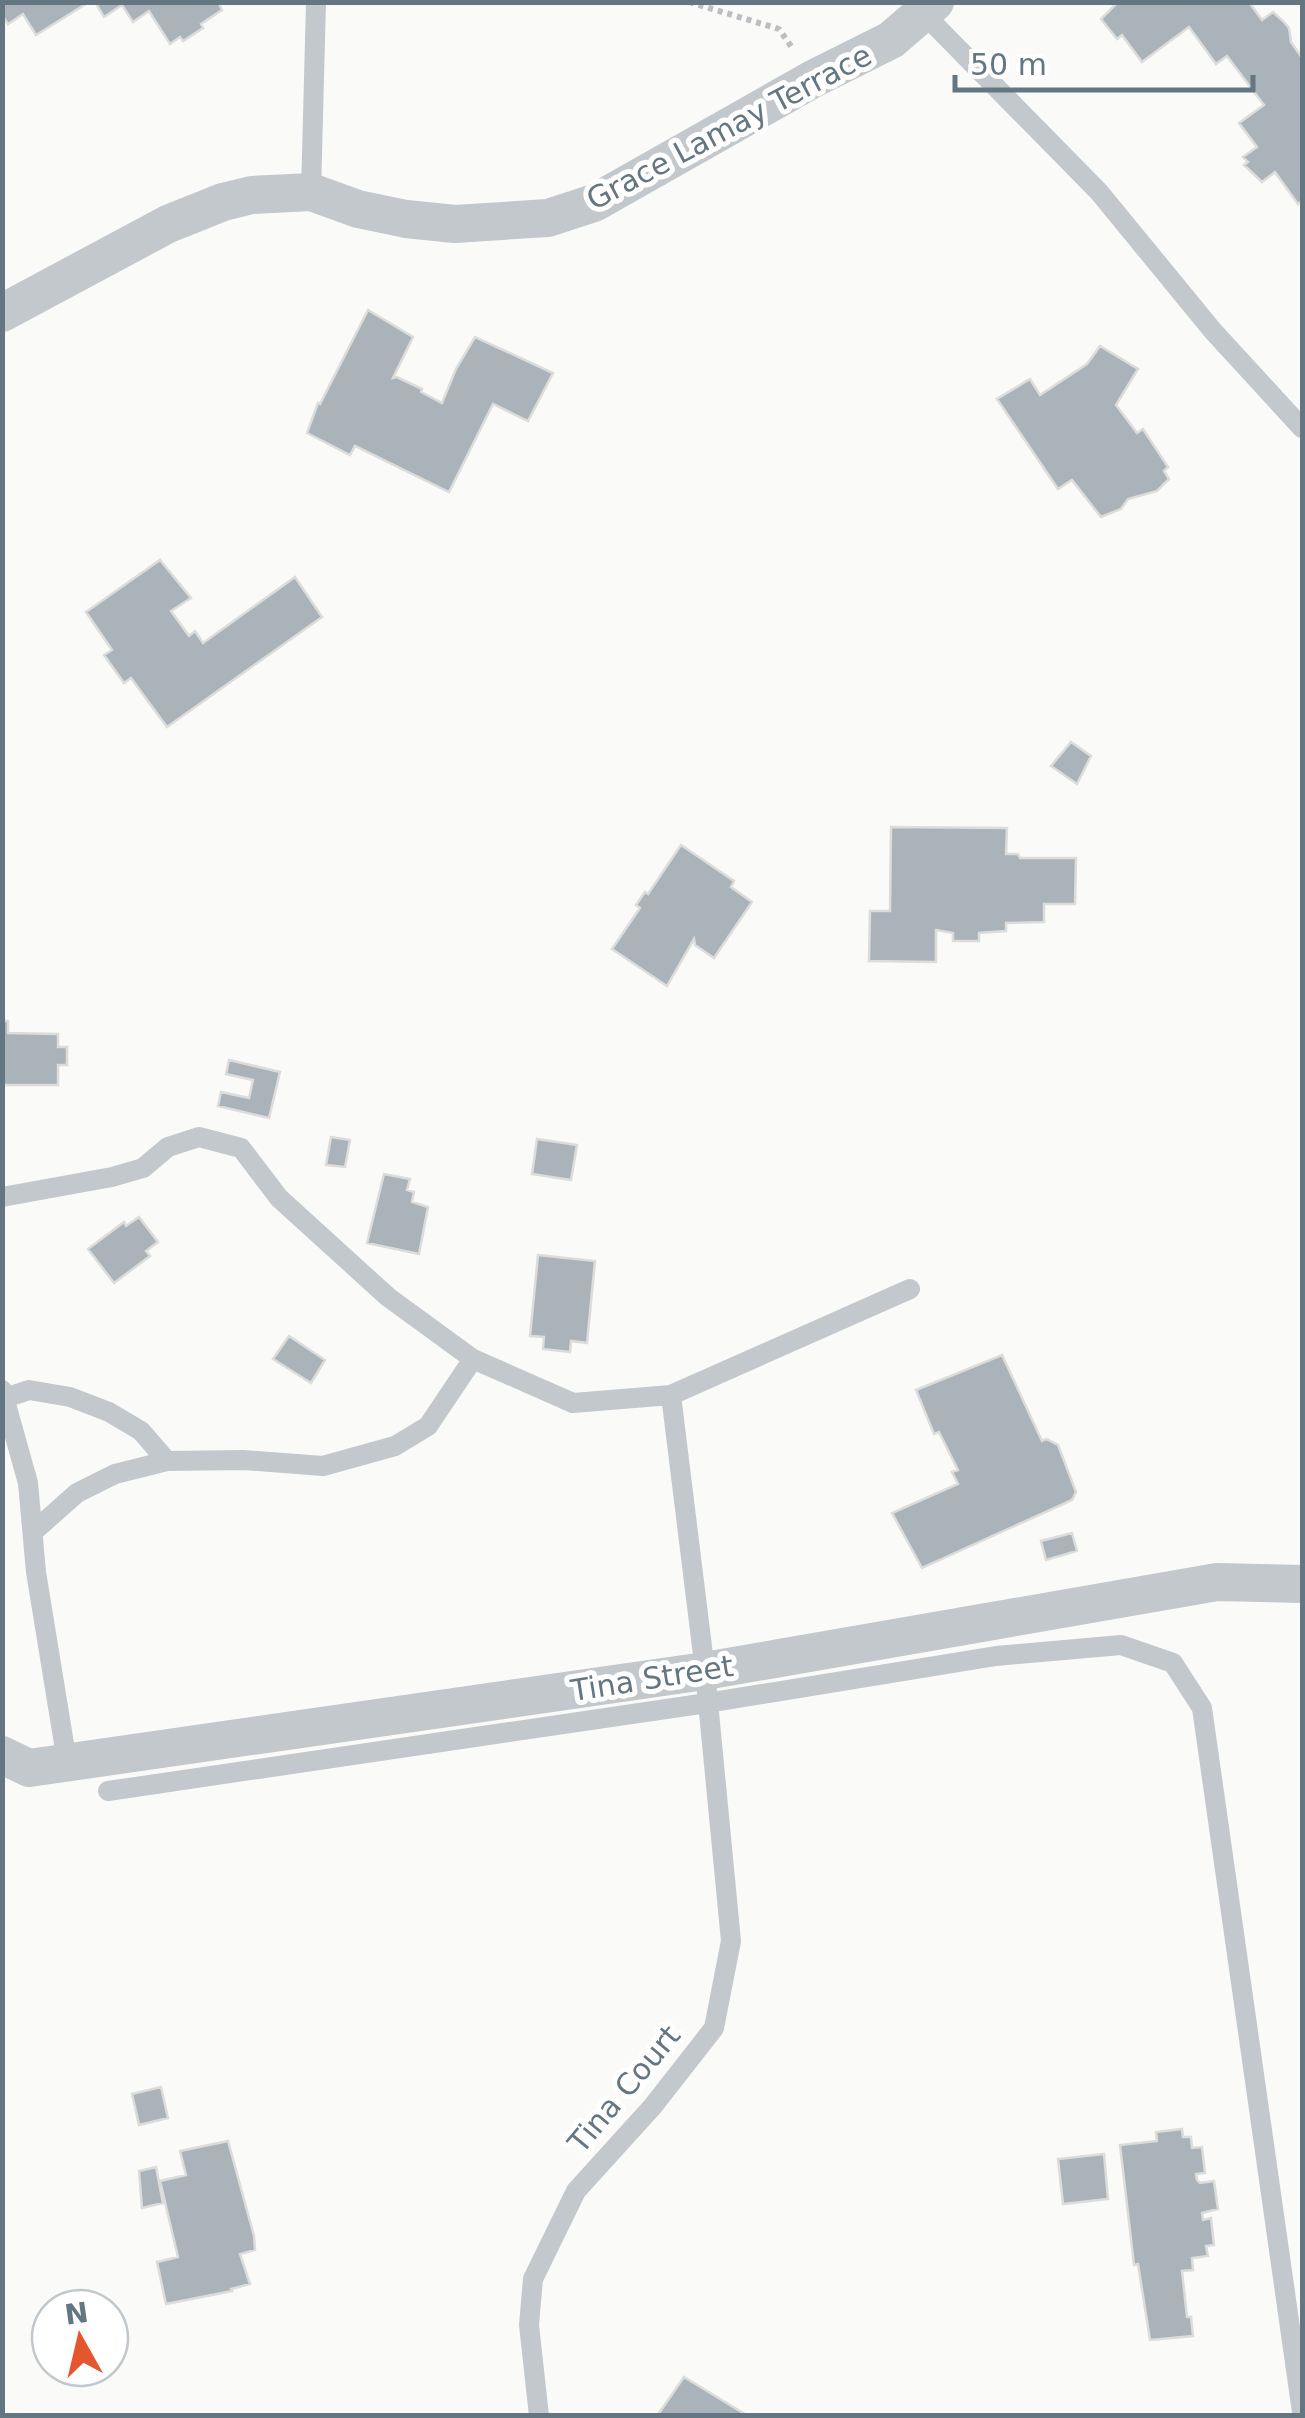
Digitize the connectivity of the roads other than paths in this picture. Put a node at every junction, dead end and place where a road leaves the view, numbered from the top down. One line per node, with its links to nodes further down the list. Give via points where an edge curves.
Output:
1 (316, 2): 3 (lane)
2 (929, 8): 3 (street, Grace Lamay Terrace, via 891,40 594,203 548,218 455,224 406,219); 5 (lane)
3 (311, 192): 4 (street, Grace Lamay Terrace, via 252,195 195,212)
4 (2, 312)
5 (1302, 428)
6 (2, 1197): 8 (lane, via 112,1178 199,1136 242,1148 279,1198 388,1297)
7 (910, 1288): 10 (lane)
8 (473, 1359): 10 (lane, via 573,1402); 11 (lane, via 428,1426 395,1446 323,1466)
9 (4, 1394): 11 (lane, via 29,1390 70,1397 109,1412 141,1430); 12 (lane, via 28,1483)
10 (672, 1395): 14 (lane, Tina Court)
11 (167, 1461): 12 (lane, via 114,1474 76,1493)
12 (32, 1532): 16 (lane)
13 (1302, 1584): 14 (street, Tina Street, via 1218,1582)
14 (706, 1687): 16 (street, Tina Street); 17 (lane); 18 (lane, via 1122,1645 1173,1663 1202,1708); 19 (lane, Tina Court, via 731,1942 714,2028 576,2191 533,2279 529,2325)
15 (2, 1754): 16 (street, Tina Street, via 28,1768)
16 (67, 1762)
17 (108, 1791)
18 (1302, 2412)
19 (540, 2416)

